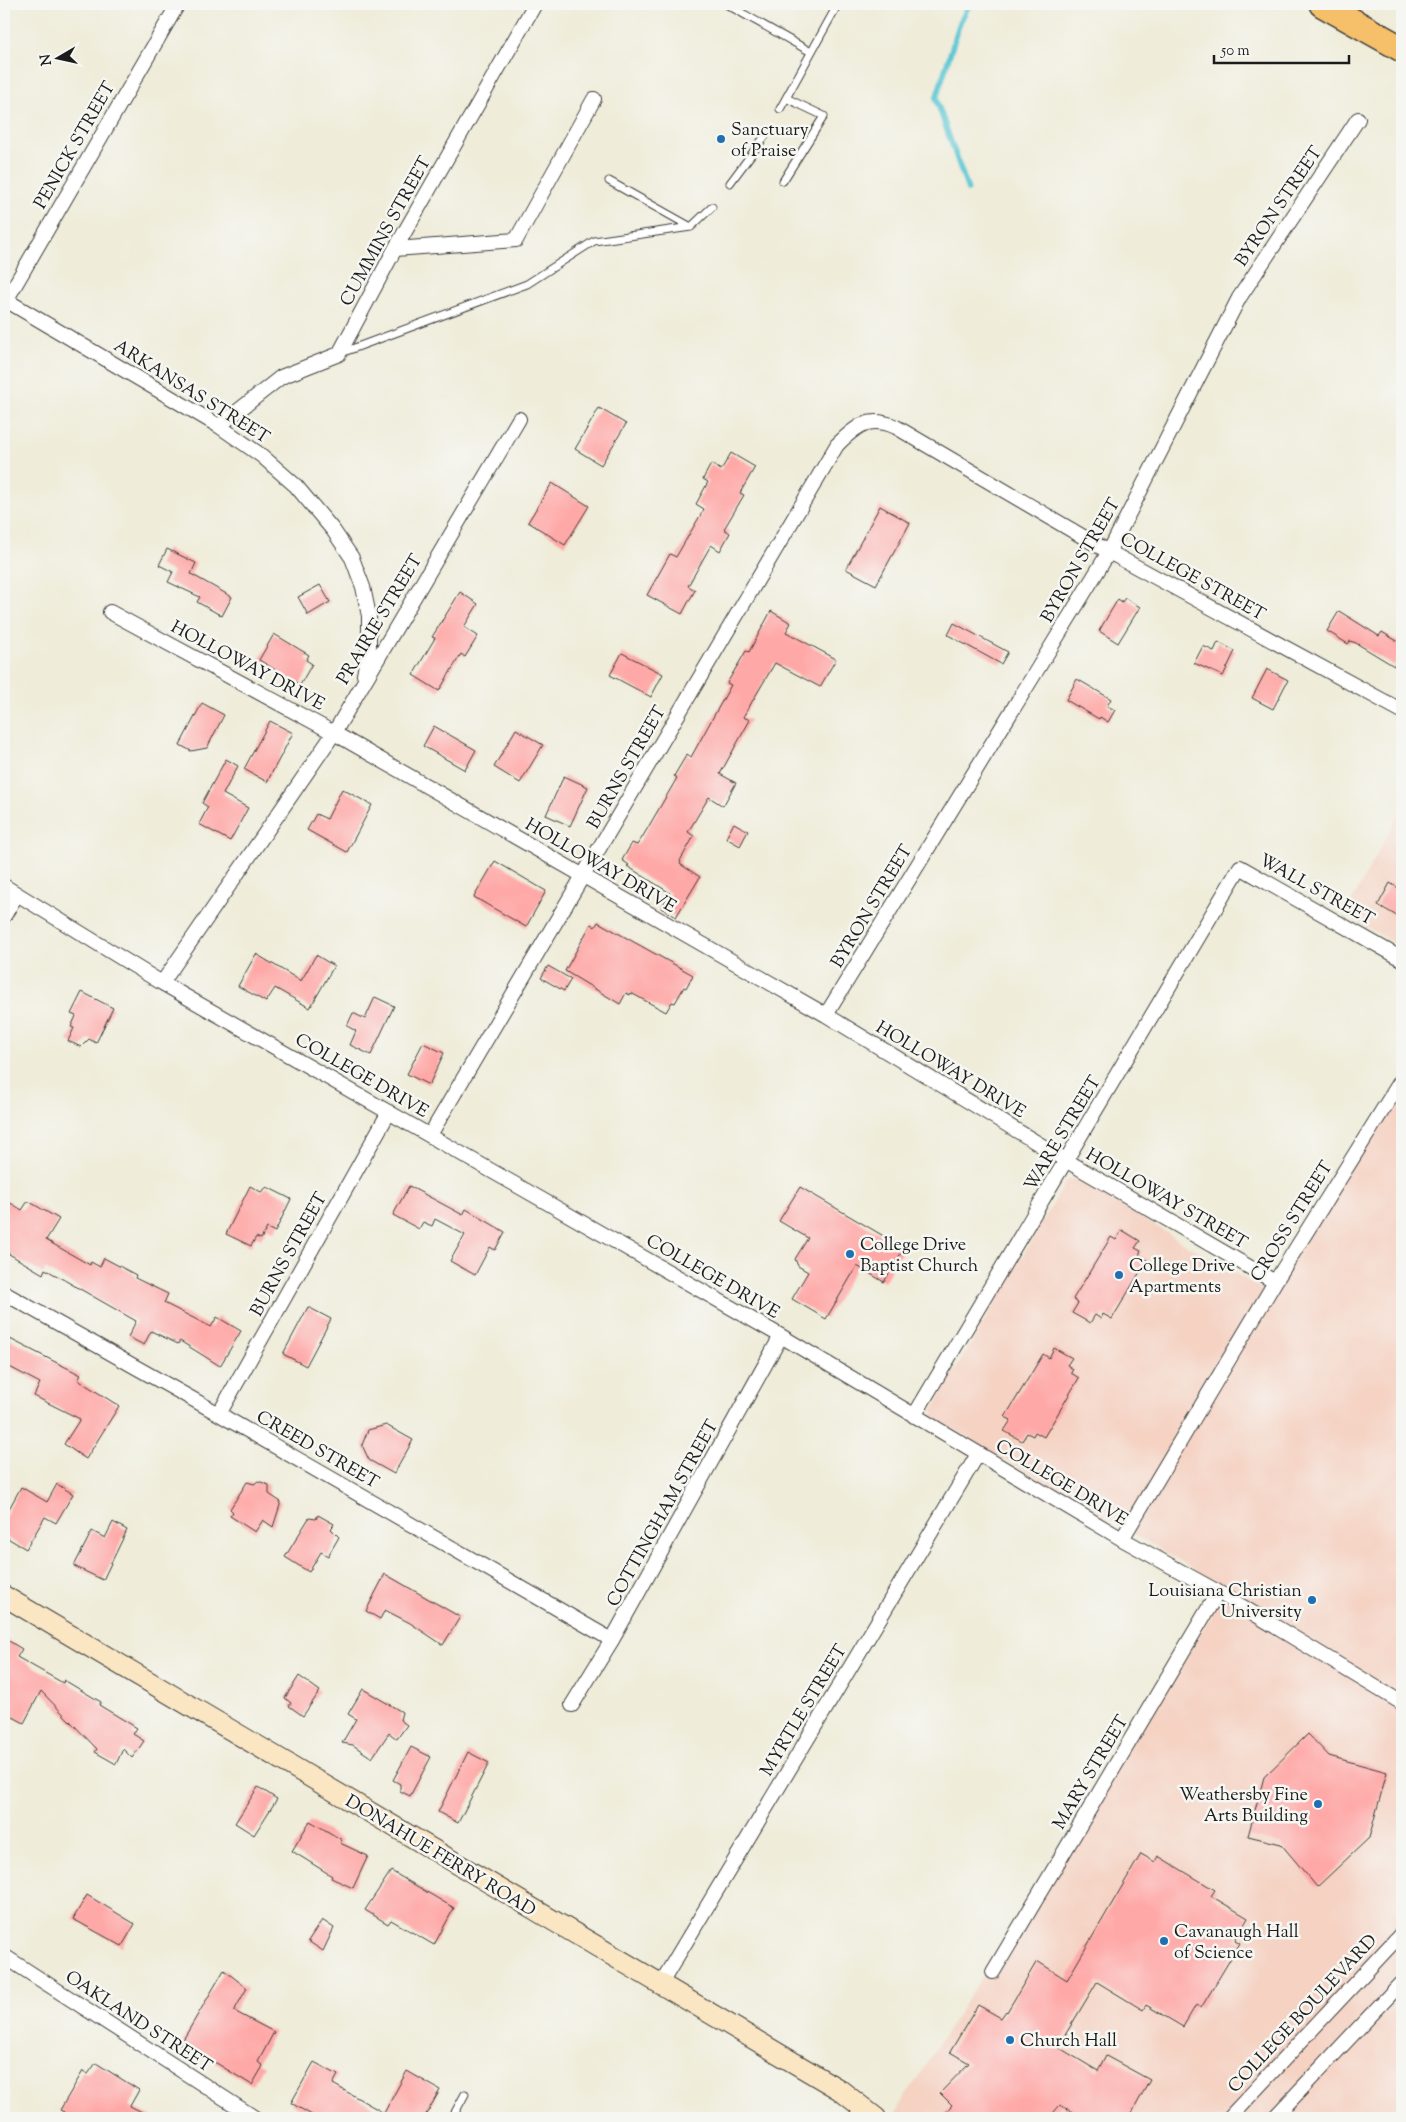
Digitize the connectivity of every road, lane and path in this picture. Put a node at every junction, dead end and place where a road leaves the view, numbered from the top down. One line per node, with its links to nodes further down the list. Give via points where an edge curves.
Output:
1 (178, 4): 19 (street, PENICK STREET)
2 (534, 4): 18 (street, CUMMINS STREET)
3 (726, 4): 7 (lane)
4 (838, 4): 7 (lane)
5 (1322, 4): 6 (highway)
6 (1402, 49)
7 (811, 52): 8 (lane)
8 (786, 98): 10 (lane); 14 (lane, via 824,116)
9 (594, 99): 18 (street, via 516,240)
10 (780, 109)
11 (1358, 119): 24 (street, BYRON STREET, via 1239,298)
12 (765, 136): 15 (lane)
13 (609, 181): 17 (lane)
14 (783, 181)
15 (730, 183)
16 (712, 208): 17 (lane)
17 (691, 228): 20 (lane, via 594,242 527,284)
18 (395, 249): 20 (street, CUMMINS STREET)
19 (5, 301): 23 (street, ARKANSAS STREET)
20 (339, 354): 23 (street, via 281,376)
21 (520, 420): 26 (street, PRAIRIE STREET)
22 (862, 424): 24 (street, COLLEGE STREET, via 874,421 896,427); 30 (street, BURNS STREET, via 837,445)
23 (219, 426): 26 (street, ARKANSAS STREET, via 262,456 296,486 352,558 369,616 369,646)
24 (1109, 552): 27 (street, COLLEGE STREET); 36 (street, BYRON STREET)
25 (110, 612): 28 (street, HOLLOWAY DRIVE)
26 (363, 683): 28 (street, PRAIRIE STREET)
27 (1402, 712)
28 (334, 732): 30 (street, HOLLOWAY DRIVE); 35 (street, PRAIRIE STREET)
29 (1240, 867): 34 (street, WALL STREET); 40 (street, WARE STREET)
30 (583, 877): 36 (street, HOLLOWAY DRIVE); 39 (street, BURNS STREET)
31 (4, 886): 32 (street, COLLEGE DRIVE)
32 (17, 894): 33 (street); 35 (street, COLLEGE DRIVE)
33 (4, 916)
34 (1402, 958)
35 (162, 983): 38 (street, COLLEGE DRIVE)
36 (826, 1015): 40 (street, HOLLOWAY DRIVE)
37 (1402, 1079): 41 (street, CROSS STREET)
38 (389, 1112): 39 (street, COLLEGE DRIVE); 44 (street, BURNS STREET)
39 (430, 1135): 43 (street, COLLEGE DRIVE)
40 (1067, 1161): 41 (street, HOLLOWAY STREET); 45 (street, WARE STREET)
41 (1275, 1282): 47 (street, CROSS STREET)
42 (4, 1293): 44 (street, CREED STREET)
43 (781, 1336): 45 (street, COLLEGE DRIVE); 50 (street, COTTINGHAM STREET)
44 (219, 1414): 50 (street, CREED STREET)
45 (914, 1416): 46 (street, COLLEGE DRIVE)
46 (978, 1454): 47 (street, COLLEGE DRIVE); 57 (street, MYRTLE STREET)
47 (1122, 1539): 48 (street, COLLEGE DRIVE)
48 (1218, 1592): 51 (street, COLLEGE DRIVE); 55 (street, MARY STREET)
49 (4, 1596): 57 (main road, DONAHUE FERRY ROAD)
50 (612, 1640): 52 (street, COTTINGHAM STREET)
51 (1402, 1702)
52 (572, 1705)
53 (1402, 1933): 63 (street, COLLEGE BOULEVARD)
54 (4, 1956): 60 (street, OAKLAND STREET)
55 (993, 1972)
56 (1402, 1982): 59 (street)
57 (660, 1985): 62 (main road, DONAHUE FERRY ROAD, via 840,2090)
58 (465, 2094): 61 (lane)
59 (1286, 2113): 64 (street)
60 (255, 2118)
61 (452, 2118)
62 (876, 2118)
63 (1229, 2118)
64 (1274, 2118)

